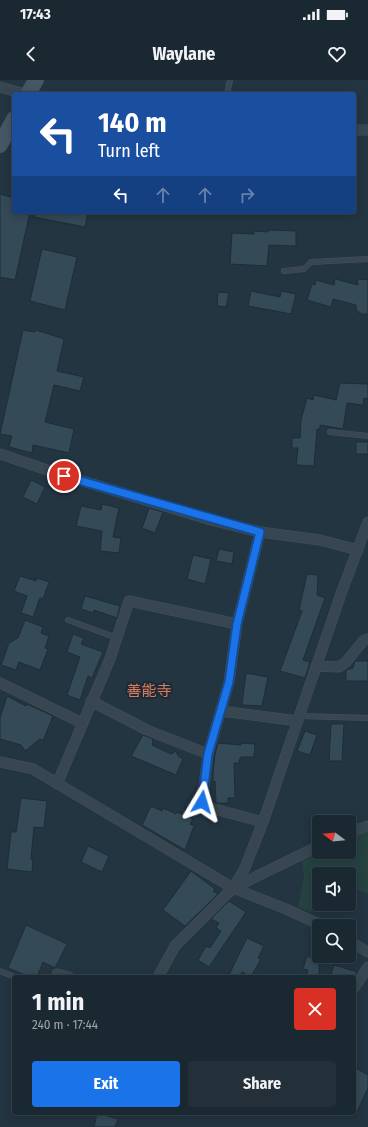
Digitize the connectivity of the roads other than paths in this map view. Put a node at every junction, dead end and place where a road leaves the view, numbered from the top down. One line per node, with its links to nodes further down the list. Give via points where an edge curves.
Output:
1 (36, 80): 5 (main road)
2 (230, 80): 6 (lane)
3 (0, 87): 4 (street)
4 (19, 92)
5 (28, 92)
6 (227, 92)
7 (12, 124): 10 (main road)
8 (356, 130): 9 (street)
9 (368, 130)
10 (0, 145)
11 (368, 259): 12 (lane, via 311,262 304,269)
12 (284, 271)
13 (330, 432): 14 (lane)
14 (368, 436)
15 (0, 454): 17 (street, via 122,494)
16 (368, 522): 18 (street)
17 (260, 532): 18 (street, via 320,540); 20 (street)
18 (358, 550): 23 (street)
19 (68, 620): 21 (lane)
20 (237, 624): 21 (street, via 129,601); 26 (street, via 229,682)
21 (117, 638): 25 (street)
22 (368, 639): 23 (street, via 364,640 339,667)
23 (316, 666): 28 (street)
24 (0, 683): 29 (street)
25 (91, 701): 29 (street); 30 (street, via 147,730)
26 (220, 711): 28 (street); 30 (street)
27 (368, 718): 28 (lane)
28 (299, 719): 33 (street)
29 (82, 723): 32 (street)
30 (208, 754): 33 (street, via 202,802 207,806)
31 (0, 762): 32 (street, via 33,769)
32 (57, 784): 37 (street)
33 (264, 822): 37 (street, via 244,870)
34 (368, 826): 35 (street)
35 (356, 831)
36 (312, 849): 37 (street)
37 (233, 888): 38 (street); 43 (street, via 175,946)
38 (312, 921)
39 (356, 945): 40 (street)
40 (368, 952)
41 (368, 967): 45 (street)
42 (0, 971): 44 (lane)
43 (159, 975)
44 (12, 976)
45 (356, 985)

